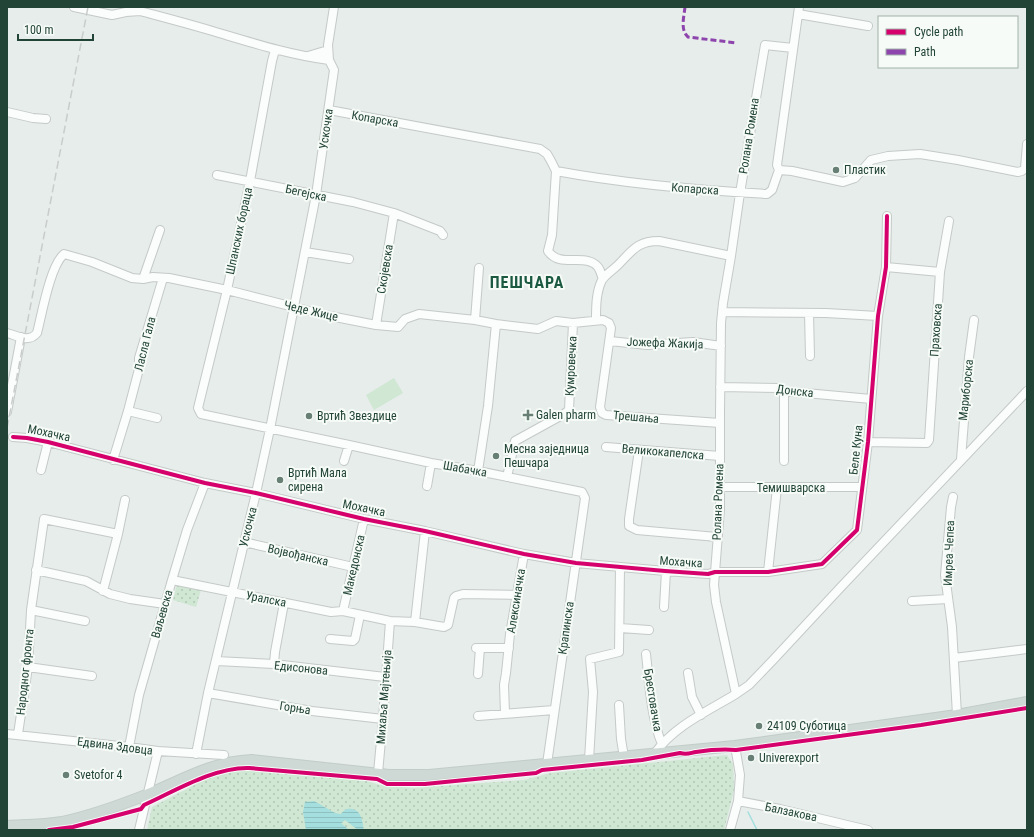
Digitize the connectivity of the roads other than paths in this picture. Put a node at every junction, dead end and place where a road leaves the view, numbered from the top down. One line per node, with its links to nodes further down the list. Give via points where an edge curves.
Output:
1 (74, 7): 3 (street, via 112,15)
2 (334, 7): 9 (street, Ускочка)
3 (128, 9): 4 (street)
4 (140, 9): 8 (street)
5 (798, 10): 6 (street); 7 (street)
6 (868, 26)
7 (793, 48): 16 (street); 20 (street, Ролана Ромена, via 765,45)
8 (275, 50): 10 (street); 19 (street, Шпанских бораца)
9 (328, 50): 10 (street); 11 (street, Ускочка)
10 (306, 57): 11 (street)
11 (329, 60): 12 (street, Ускочка, via 334,70)
12 (328, 110): 17 (street, Копарска, via 540,149 547,154); 21 (street, Ускочка)
13 (7, 112): 14 (street)
14 (46, 120)
15 (1027, 144): 16 (street, via 1024,168 1018,172 920,154 871,160 854,178 843,182)
16 (778, 170): 20 (street, Копарска, via 772,190 767,194)
17 (556, 171): 20 (street, Копарска, via 643,185); 35 (street, via 552,235 548,251 558,259 593,263 600,269)
18 (217, 174): 19 (street, Бегејска)
19 (250, 181): 21 (street, Бегејска); 36 (street, Шпанских бораца)
20 (740, 193): 28 (street, Ролана Ромена)
21 (316, 195): 22 (street, Бегејска); 27 (street, Ускочка)
22 (394, 213): 26 (street, Бегејска, via 440,231); 46 (street, Скојевска)
23 (887, 216): 30 (street, Беле Куна)
24 (949, 221): 32 (street, Праховска)
25 (160, 230): 34 (street)
26 (443, 235)
27 (305, 252): 29 (street); 37 (street, Ускочка)
28 (731, 256): 35 (street, via 659,241 647,242 633,249); 38 (street, Ролана Ромена)
29 (349, 259)
30 (886, 267): 32 (street); 40 (street, Беле Куна)
31 (479, 268): 41 (street)
32 (940, 272): 64 (street, Праховска, via 929,440)
33 (163, 278): 34 (street, Чеде Жице); 36 (street, Чеде Жице); 56 (street, Ласла Гала, via 139,358 139,369)
34 (143, 279): 48 (street, Чеде Жице, via 132,278 64,254 49,286 37,333 31,338)
35 (603, 279): 42 (street, via 596,302)
36 (227, 290): 37 (street, Чеде Жице); 58 (street, Шпанских бораца)
37 (294, 307): 46 (street, Чеде Жице); 61 (street, Ускочка)
38 (722, 312): 39 (street); 50 (street, Ролана Ромена)
39 (809, 312): 40 (street); 51 (street)
40 (878, 316): 55 (street, Беле Куна)
41 (475, 320): 45 (street, Кумровечка); 46 (street, Чеде Жице, via 419,314 405,319 398,327)
42 (596, 320): 44 (street, Кумровечка); 49 (street, via 606,320 610,323)
43 (974, 320): 69 (street, Мариборска)
44 (573, 322): 45 (street, Кумровечка, via 556,321 538,329); 76 (street, Кумровечка, via 569,410 515,442)
45 (496, 324): 75 (street, via 488,406)
46 (376, 325)
47 (7, 334): 48 (street)
48 (21, 337): 57 (street)
49 (610, 341): 50 (street, Јожефа Жакија, via 647,344 692,342); 60 (street, Трешања, via 600,407 602,413)
50 (720, 346): 52 (street, Ролана Ромена)
51 (810, 356)
52 (720, 387): 53 (street, Донска, via 778,388); 60 (street, Ролана Ромена)
53 (784, 391): 55 (street, Донска); 72 (street)
54 (1027, 391): 69 (street)
55 (871, 399): 64 (street, Беле Куна)
56 (128, 411): 59 (street); 70 (street, Ласла Гала)
57 (7, 412)
58 (198, 412): 61 (street, Шабачка)
59 (157, 418)
60 (720, 423): 68 (street, Ролана Ромена)
61 (270, 429): 65 (street, Шабачка); 83 (street, Ускочка)
62 (13, 437): 63 (street, Мохачка)
63 (48, 442): 70 (street, Мохачка); 74 (street, Мохачка)
64 (868, 442): 81 (street, Беле Куна)
65 (349, 444): 71 (street); 73 (street, Шабачка)
66 (606, 447): 67 (street, Великокапелска)
67 (639, 450): 68 (street, Великокапелска); 89 (street, via 630,526 637,530)
68 (720, 456): 79 (street, Ролана Ромена)
69 (961, 459): 129 (street, via 774,659)
70 (113, 460): 77 (street, Мохачка)
71 (344, 460)
72 (784, 460)
73 (431, 463): 75 (street, Шабачка); 78 (street)
74 (41, 470)
75 (478, 471): 76 (street, Шабачка)
76 (507, 477): 82 (street, Шабачка)
77 (205, 484): 83 (street, Мохачка); 99 (street, Ваљевска, via 187,530)
78 (427, 486)
79 (720, 488): 80 (street, Темишварска); 89 (street, Ролана Ромена)
80 (777, 488): 81 (street, Темишварска); 98 (street)
81 (862, 488): 98 (street, Беле Куна, via 857,530 822,564)
82 (582, 492): 92 (street, Крапинска, via 585,498)
83 (256, 493): 86 (street, Мохачка); 90 (street, Ускочка)
84 (953, 497): 103 (street, Имреа Чепеа, via 945,575)
85 (126, 500): 88 (street)
86 (364, 519): 87 (street, Мохачка); 93 (street, Македонска)
87 (425, 531): 91 (street, Мохачка); 113 (street)
88 (118, 534): 95 (street, Народног фронта, via 44,519); 100 (street)
89 (717, 537): 97 (street, Ролана Ромена)
90 (244, 542): 93 (street, Војвођанска); 101 (street, Ускочка)
91 (524, 554): 92 (street, Мохачка); 102 (street, Алексиначка)
92 (576, 563): 94 (street, Мохачка); 132 (street, Крапинска)
93 (353, 567): 109 (street, Македонска)
94 (620, 567): 96 (street, Мохачка); 114 (street)
95 (36, 570): 100 (street, via 86,581); 108 (street, Народног фронта)
96 (666, 571): 97 (street, Мохачка, via 708,574); 107 (street)
97 (714, 572): 98 (street, Беле Куна); 129 (street, Ролана Ромена, via 716,602)
98 (768, 572)
99 (172, 580): 101 (street, Уралска); 106 (street, Ваљевска)
100 (103, 591): 106 (street, via 130,599)
101 (232, 592): 105 (street, Уралска); 121 (street, Ускочка)
102 (518, 595): 113 (street, Уралска, via 463,594 454,598 448,624 444,627); 117 (street, Алексиначка)
103 (948, 599): 104 (street); 120 (street, Имреа Чепеа)
104 (912, 602)
105 (284, 603): 109 (street, Уралска, via 331,612); 122 (street)
106 (166, 604): 142 (street, Ваљевска, via 139,695)
107 (664, 607)
108 (31, 610): 111 (street); 123 (street, Народног фронта)
109 (343, 611): 110 (street, Уралска)
110 (360, 615): 112 (street, Уралска); 116 (street, via 353,641)
111 (85, 621)
112 (390, 622): 113 (street, Уралска); 127 (street, Михаља Мајтењија)
113 (415, 622)
114 (620, 628): 115 (street); 148 (street, via 619,652 590,658 593,692)
115 (649, 630)
116 (330, 639)
117 (509, 648): 125 (street, Алексиначка, via 478,648); 133 (street, Алексиначка, via 504,685)
118 (1027, 649): 120 (street)
119 (646, 654): 140 (street, Брестовачка)
120 (954, 658): 134 (street, Имреа Чепеа)
121 (216, 661): 122 (street, Едисонова); 128 (street, Ускочка)
122 (274, 664): 127 (street, Едисонова)
123 (28, 667): 126 (street); 139 (street, Народног фронта)
124 (688, 672): 135 (street, via 692,697)
125 (478, 674)
126 (92, 676)
127 (385, 677): 137 (street, Михаља Мајтењија)
128 (208, 693): 137 (street, Горња, via 312,711); 144 (street, Ускочка)
129 (736, 694): 135 (street)
130 (1027, 702): 134 (main road)
131 (620, 705): 147 (street)
132 (554, 710): 133 (street); 149 (street, Крапинска)
133 (505, 713): 136 (street)
134 (957, 714): 141 (main road)
135 (701, 715): 140 (street)
136 (478, 716)
137 (383, 719): 150 (street, Михаља Мајтењија)
138 (7, 734): 139 (street, Едвина Здовца)
139 (18, 734): 142 (street, Едвина Здовца)
140 (662, 744): 145 (street)
141 (735, 746): 145 (main road); 152 (street, via 740,775)
142 (129, 747): 143 (street, Едвина Здовца)
143 (158, 752): 144 (street, Едвина Здовца); 151 (street)
144 (196, 754): 146 (street, Едвина Здовца)
145 (655, 754): 147 (main road)
146 (224, 755)
147 (624, 757): 148 (main road)
148 (589, 760): 149 (main road)
149 (547, 764): 150 (main road, via 429,775)
150 (378, 773): 151 (main road, via 252,760 227,763 204,770)
151 (147, 794): 153 (main road, via 103,811 62,822); 154 (street)
152 (738, 801): 155 (street); 156 (street, Балзакова)
153 (7, 826)
154 (139, 830)
155 (730, 830)
156 (868, 830)

